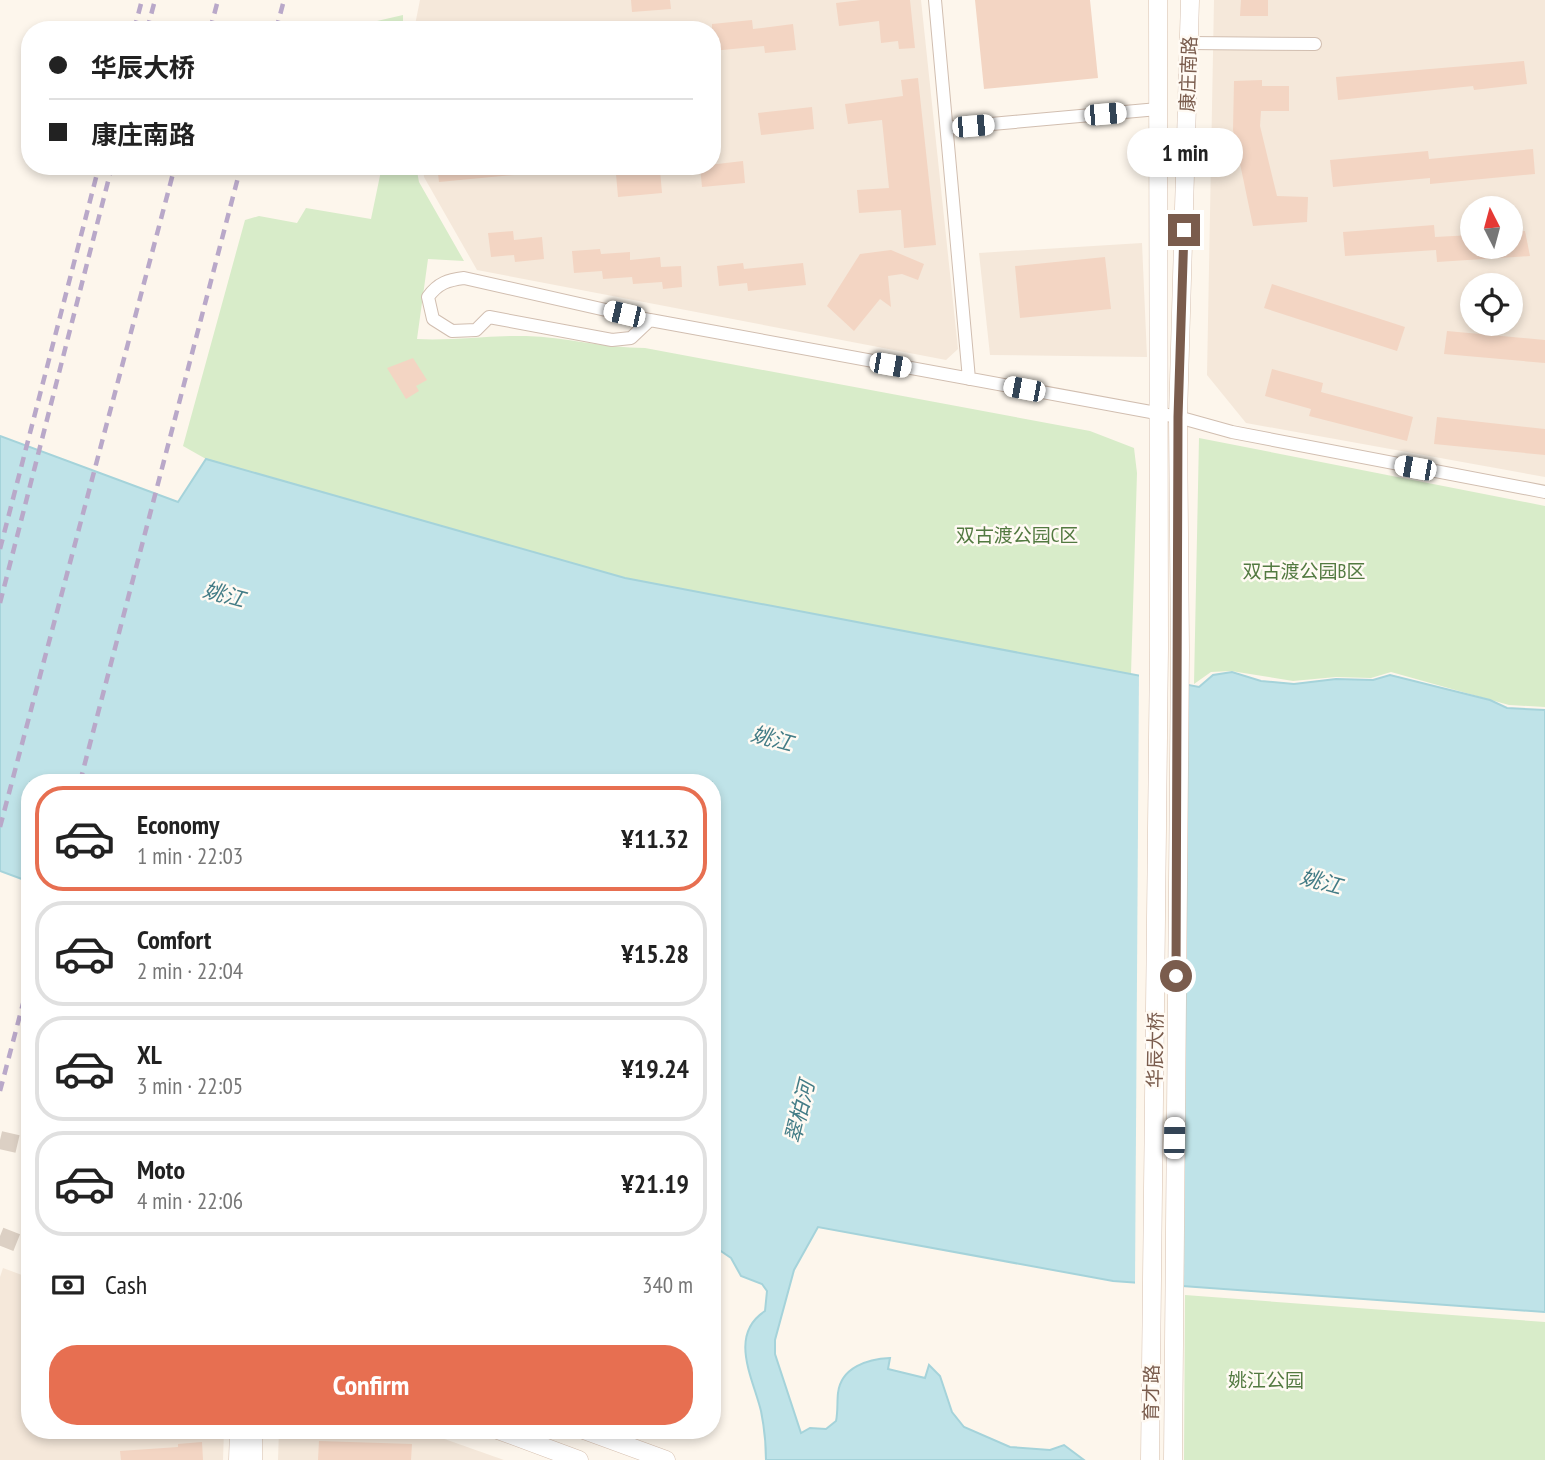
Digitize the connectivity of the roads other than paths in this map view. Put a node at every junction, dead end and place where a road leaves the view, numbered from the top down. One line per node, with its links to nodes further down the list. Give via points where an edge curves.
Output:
1 (935, 0): 7 (street)
2 (1158, 0): 6 (main road, 康庄南路)
3 (1190, 0): 4 (main road, 康庄南路)
4 (1189, 43): 5 (street); 11 (main road, 康庄南路)
5 (1315, 44)
6 (1158, 109): 7 (street); 10 (main road, 康庄南路)
7 (947, 128): 9 (street)
8 (650, 320): 8 (street, via 464,278 435,286 428,297 433,319 452,331 476,330 489,317 612,340 631,338); 9 (street)
9 (970, 379): 10 (street)
10 (1159, 414): 11 (street); 13 (main road, 康庄南路)
11 (1178, 417): 12 (street, via 1232,432); 14 (main road, 康庄南路)
12 (1545, 492)
13 (1160, 648): 15 (main road, 华辰大桥)
14 (1180, 652): 16 (main road, 华辰大桥)
15 (1152, 1327): 25 (main road, 育才路)
16 (1171, 1327): 26 (main road, 育才路)
17 (239, 1439): 21 (main road)
18 (253, 1439): 22 (main road)
19 (522, 1439): 23 (main road)
20 (609, 1439): 24 (main road)
21 (238, 1460)
22 (253, 1460)
23 (579, 1460)
24 (666, 1460)
25 (1150, 1460)
26 (1172, 1460)

